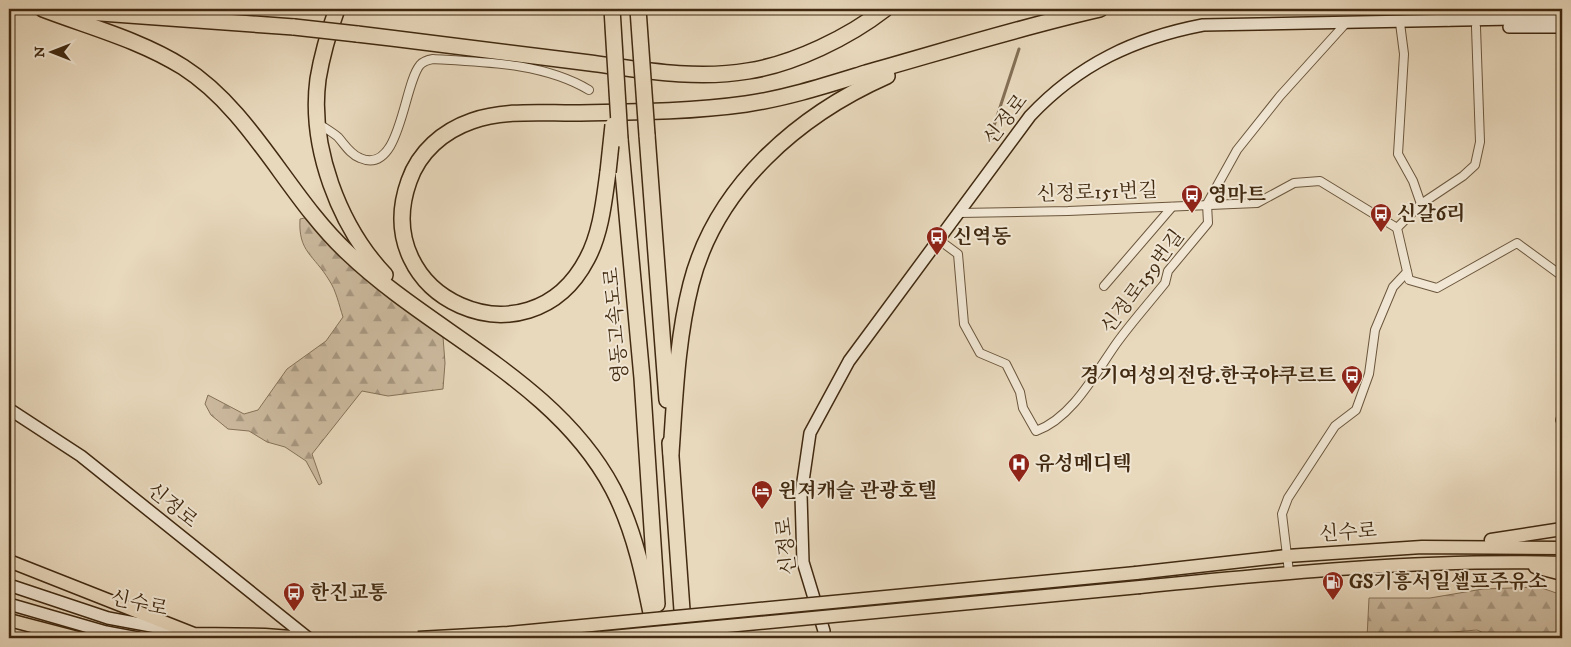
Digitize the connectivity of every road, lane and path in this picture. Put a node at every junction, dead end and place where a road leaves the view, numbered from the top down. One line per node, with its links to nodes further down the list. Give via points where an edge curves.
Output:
1 (32, 9): 2 (highway)
2 (43, 9): 6 (highway, bridge, via 294,27 664,72 718,74 779,64 853,30); 28 (highway, via 132,40 185,68 239,119 345,251 391,292)
3 (337, 9): 18 (highway, via 318,80)
4 (612, 9): 16 (highway, 영동고속도로, bridge)
5 (638, 9): 32 (highway, bridge)
6 (885, 9)
7 (1100, 9): 15 (highway)
8 (1481, 9): 11 (street, via 1466,10)
9 (1562, 18): 11 (street, 신정로)
10 (1400, 22): 11 (street, 신정로); 12 (street, 신정로); 20 (street, via 1404,54 1398,154)
11 (1445, 22): 13 (street)
12 (1346, 23): 19 (street, 신정로159번길, via 1280,96 1237,150); 22 (street, 신정로, via 1203,25 1136,42 1069,79 1048,97 1030,116)
13 (1476, 27): 14 (street); 20 (street, via 1480,142 1474,165)
14 (1562, 27)
15 (957, 47): 16 (highway, bridge, via 799,93 750,103 689,110 503,115 472,121 448,132 426,151 411,174 402,215 410,255 440,296 479,313 518,313 544,304 569,284 587,261 598,232 608,172); 32 (highway, via 856,89 826,108 776,146 730,201 713,228 692,282 682,324)
16 (618, 73): 53 (highway, 영동고속도로, bridge, via 620,139 642,378)
17 (589, 90): 18 (street, via 573,80 547,72 434,59 418,68 395,139 379,157 371,160 354,155)
18 (319, 124): 28 (highway, via 329,178 355,238 373,263)
19 (1208, 204): 21 (street, 신정로151번길); 23 (street, 신정로151번길, via 1256,203 1294,183 1320,181); 24 (street, 신정로159번길, via 1208,223 1168,271 1165,284 1117,343 1088,389 1047,427 1036,431 1022,408 1020,392 1006,364 980,352 964,324 958,254)
20 (1421, 204): 23 (street)
21 (1172, 207): 22 (street, 신정로151번길); 27 (street)
22 (959, 213): 24 (street, 신정로)
23 (1396, 228): 25 (street)
24 (939, 240): 55 (street, 신정로, via 849,361 810,433 801,495 803,562 824,631)
25 (1407, 272): 26 (street, via 1409,280 1437,288 1517,243); 38 (street, via 1393,287 1376,330 1369,374 1356,410 1335,426 1288,498 1282,514)
26 (1562, 276)
27 (1104, 286)
28 (426, 316): 53 (highway, via 526,388 564,424 598,464 625,514)
29 (9, 409): 50 (street, 신정로, via 81,456)
30 (1562, 414): 31 (street)
31 (1562, 425)
32 (671, 453): 54 (highway)
33 (1562, 529): 35 (main road)
34 (1562, 535): 35 (main road)
35 (1515, 538): 36 (main road)
36 (1422, 547): 37 (main road, 신수로); 38 (main road, 신수로)
37 (1562, 548)
38 (1287, 556): 42 (street); 51 (main road, 신수로, bridge, via 518,632)
39 (9, 561): 47 (main road)
40 (1518, 562): 41 (main road, 신수로); 42 (main road, 신수로); 43 (main road)
41 (1562, 563)
42 (1289, 572): 52 (main road, 신수로, bridge)
43 (1562, 574)
44 (9, 585): 47 (street, 신수로, via 108,618)
45 (9, 604): 49 (street, 신수로)
46 (9, 620): 48 (main road)
47 (194, 634): 50 (main road, 신수로)
48 (78, 638)
49 (138, 638)
50 (306, 638)
51 (418, 638)
52 (601, 638)
53 (658, 638)
54 (684, 638)
55 (823, 638)

